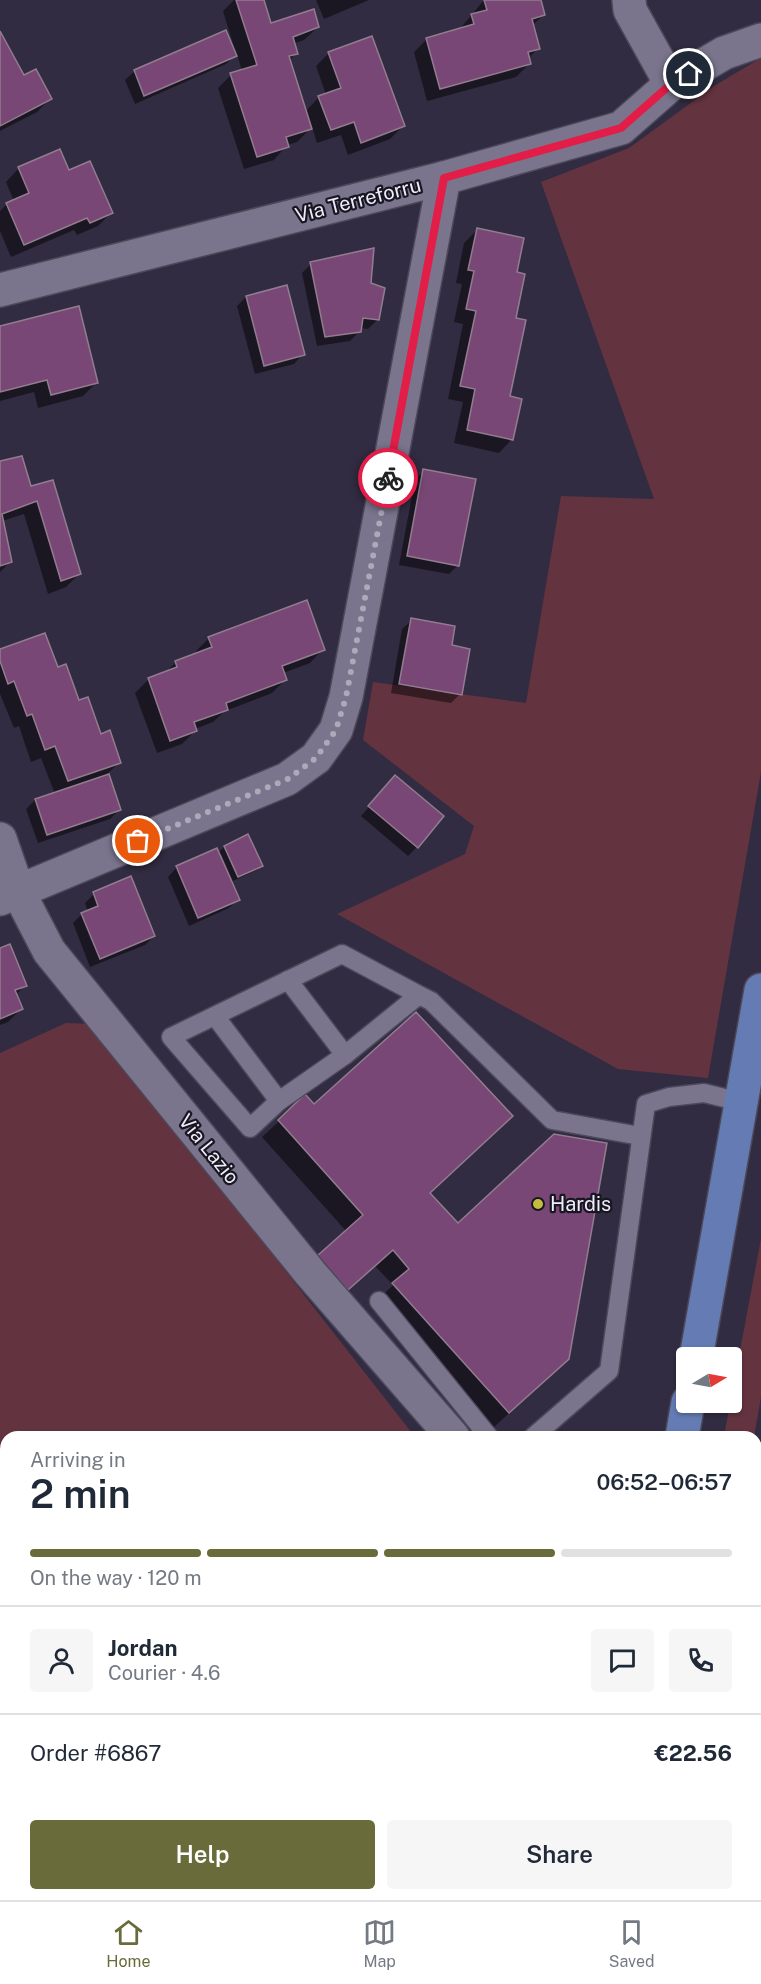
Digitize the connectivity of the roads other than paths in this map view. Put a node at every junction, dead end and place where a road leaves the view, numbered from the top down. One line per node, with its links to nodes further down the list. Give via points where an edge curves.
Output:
1 (629, 0): 3 (street, via 630,10)
2 (761, 40): 3 (street, Via Terreforru, via 724,53)
3 (671, 84): 4 (street, Via Terreforru, via 621,128)
4 (444, 178): 5 (street, Via Terreforru); 7 (street, via 346,697 336,730 316,758 288,779)
5 (0, 290)
6 (0, 839): 7 (street, Via Lazio)
7 (9, 895): 19 (street, Via Lazio, via 49,951 311,1274)
8 (288, 980): 10 (lane, via 342,954); 11 (lane); 12 (lane)
9 (761, 990): 14 (main road)
10 (419, 995): 12 (lane); 15 (lane, via 431,1001 552,1120)
11 (215, 1016): 13 (lane); 13 (lane, via 171,1037 250,1128)
12 (345, 1055): 13 (lane)
13 (279, 1101)
14 (741, 1102): 15 (lane, via 704,1093 646,1104); 17 (main road)
15 (640, 1136): 21 (lane, via 609,1371)
16 (379, 1301): 20 (lane)
17 (698, 1347)
18 (686, 1413): 22 (main road)
19 (448, 1431)
20 (484, 1431)
21 (540, 1431)
22 (683, 1431)

